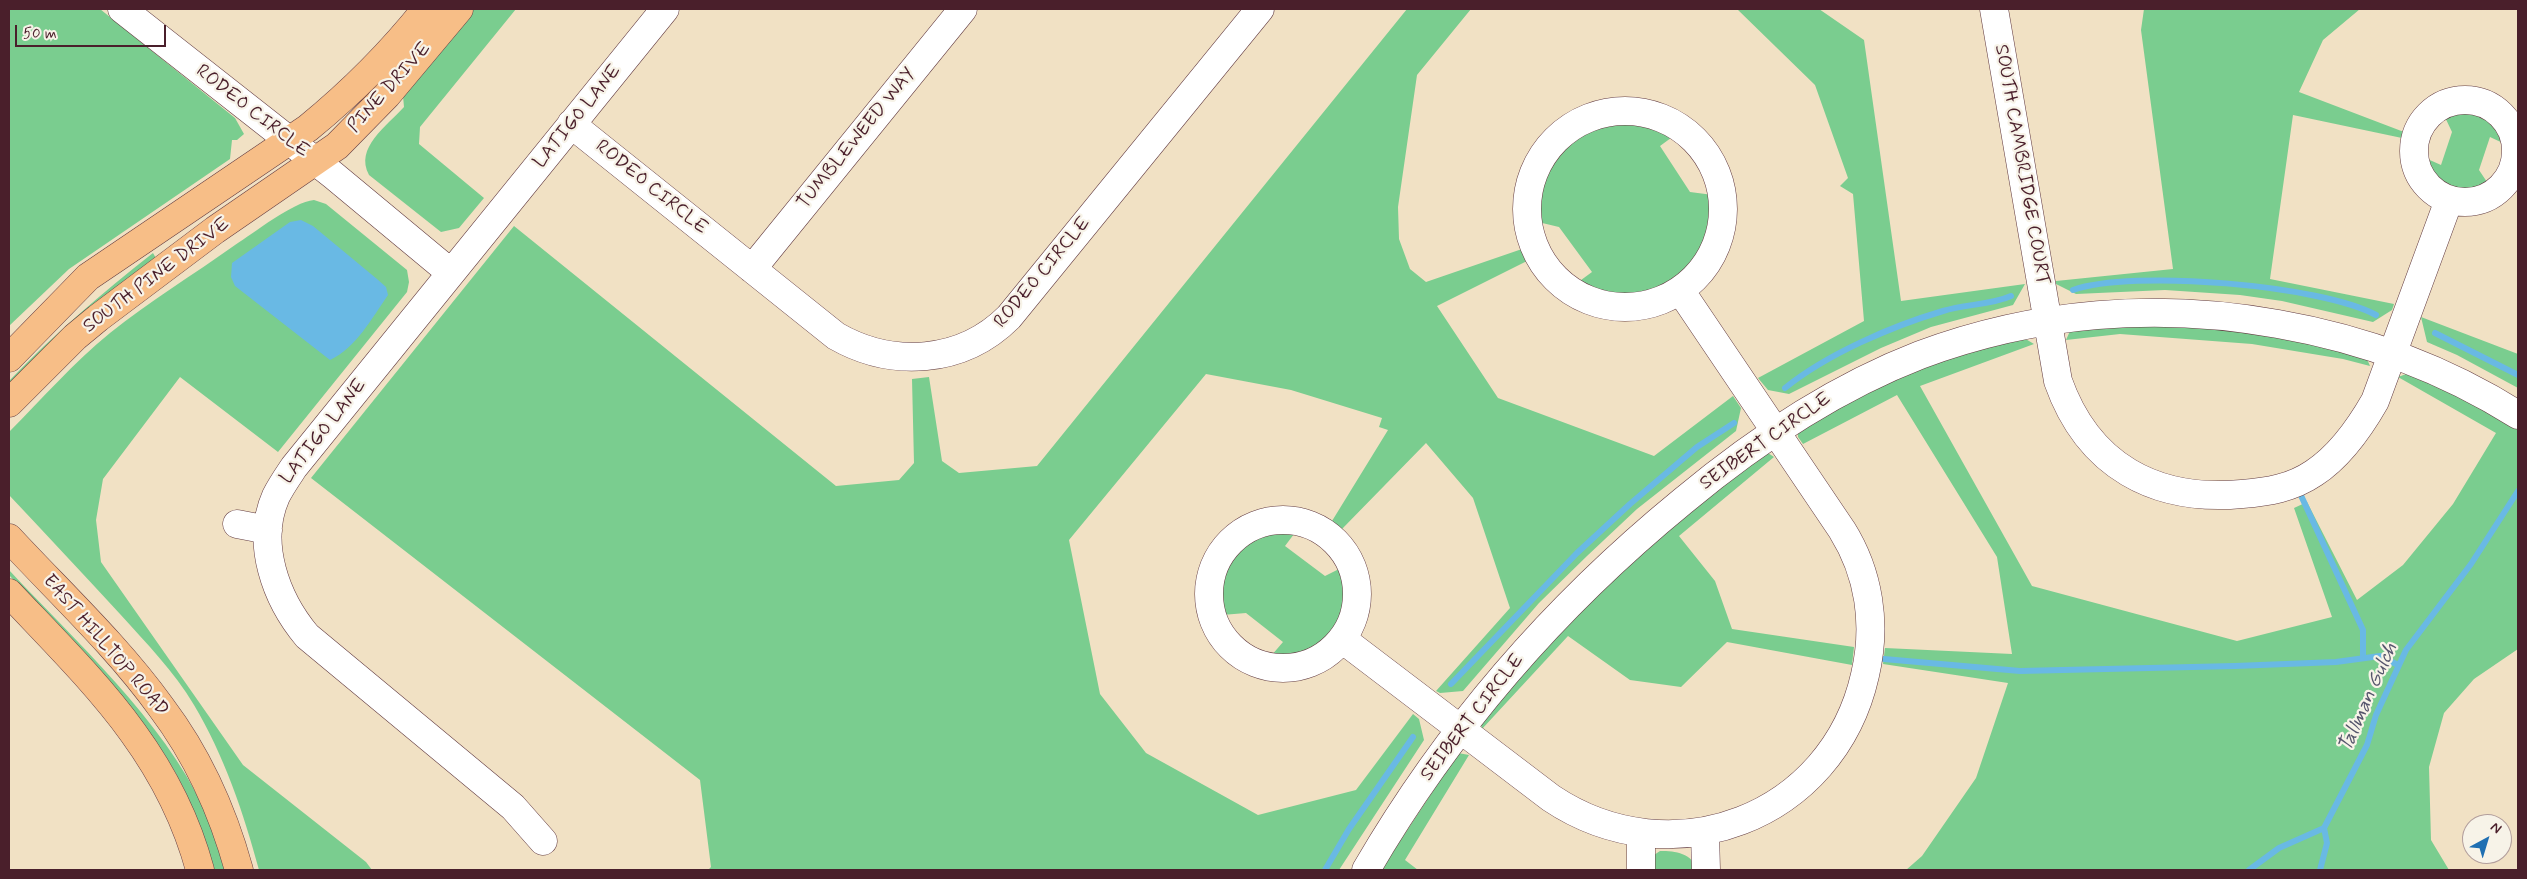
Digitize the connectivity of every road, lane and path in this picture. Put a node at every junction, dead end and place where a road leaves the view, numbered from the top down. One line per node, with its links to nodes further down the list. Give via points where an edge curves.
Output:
1 (122, 9): 9 (street, RODEO CIRCLE)
2 (426, 9): 9 (main road, PINE DRIVE, via 357,86)
3 (460, 9): 10 (main road, PINE DRIVE, via 367,117)
4 (665, 9): 8 (street, LATIGO LANE)
5 (963, 9): 12 (street, TUMBLEWEED WAY)
6 (1260, 9): 12 (street, RODEO CIRCLE, via 1010,317 974,343 946,354 926,357 868,351 836,336)
7 (1994, 9): 15 (street, SOUTH CAMBRIDGE COURT)
8 (571, 124): 12 (street, RODEO CIRCLE); 13 (street, LATIGO LANE)
9 (288, 141): 10 (street, RODEO CIRCLE); 17 (main road, SOUTH PINE DRIVE, via 88,277)
10 (316, 162): 13 (street, RODEO CIRCLE); 18 (main road, SOUTH PINE DRIVE, via 216,230 98,318)
11 (2449, 200): 16 (street, SOUTH CAMBRIDGE COURT)
12 (752, 269)
13 (451, 273): 22 (street, LATIGO LANE, via 294,466 276,497)
14 (1680, 290): 14 (street, via 1705,266 1716,246 1722,224 1723,201 1718,179 1702,149 1686,132 1667,120 1634,111 1599,114 1568,129 1543,156 1529,189 1529,226 1542,260 1557,279 1576,293 1610,306 1647,304); 20 (street)
15 (2047, 321): 16 (street, SEIBERT CIRCLE, via 2141,312 2212,314 2310,330); 16 (street, SOUTH CAMBRIDGE COURT, via 2054,365 2063,393 2077,421 2094,443 2143,481 2171,491 2200,496 2273,490 2296,484 2314,473 2338,452 2366,418); 20 (street, SEIBERT CIRCLE, via 1966,340 1898,364 1824,400)
16 (2392, 353): 19 (street, SEIBERT CIRCLE, via 2457,381)
17 (9, 358)
18 (9, 404)
19 (2518, 415)
20 (1776, 431): 26 (street, SEIBERT CIRCLE, via 1699,488 1608,566 1520,657); 28 (street, via 1857,555 1865,581 1871,625 1868,664 1853,714 1832,750 1808,779 1766,809 1745,820)
21 (237, 524): 22 (street)
22 (268, 530): 29 (street, LATIGO LANE, via 269,555 278,589 289,612 307,636 513,808)
23 (9, 538): 31 (main road, EAST HILLTOP ROAD, via 162,707 214,798)
24 (9, 593): 30 (main road, EAST HILLTOP ROAD, via 105,696 144,746 177,805)
25 (1342, 639): 25 (street, via 1353,620 1357,588 1347,557 1329,537 1306,524 1273,521 1252,526 1226,546 1211,576 1210,604 1218,630 1241,655 1261,665 1295,668 1326,655); 26 (street)
26 (1461, 729): 27 (street, via 1564,806 1607,826); 32 (street, SEIBERT CIRCLE, via 1409,801)
27 (1641, 833): 28 (street); 33 (street)
28 (1705, 833): 34 (street)
29 (543, 841)
30 (200, 870)
31 (239, 870)
32 (1366, 870)
33 (1641, 870)
34 (1706, 870)

